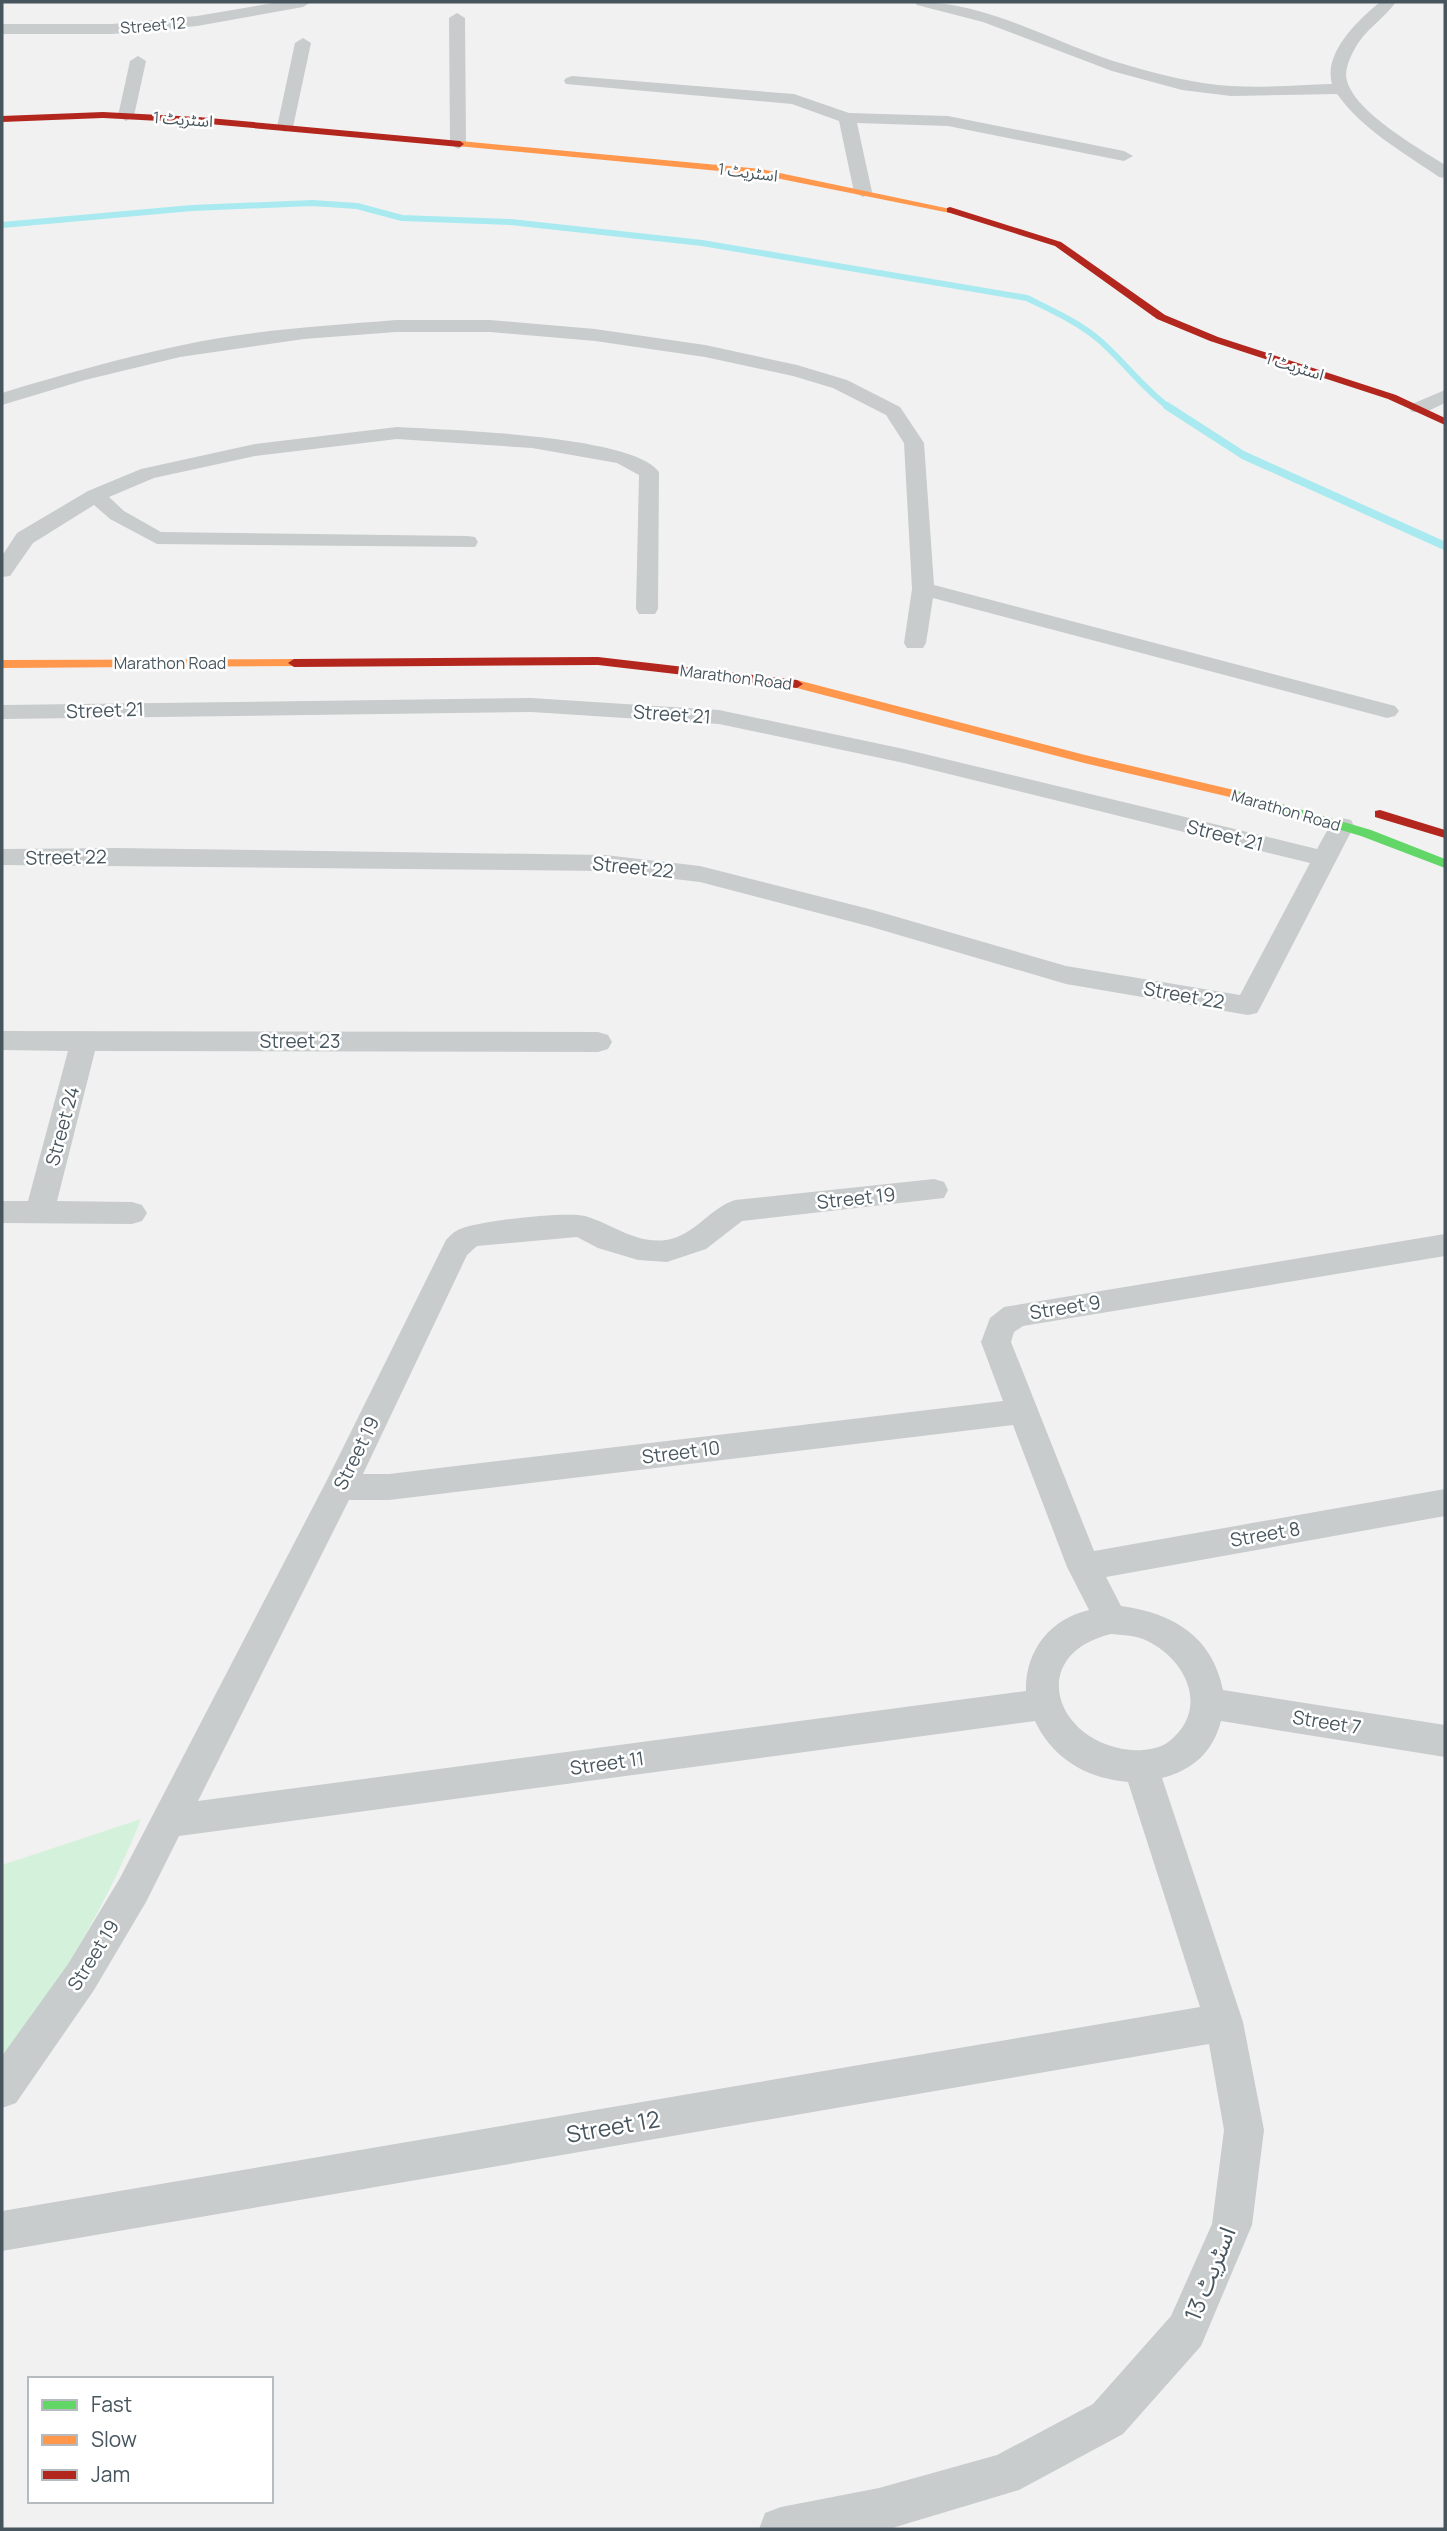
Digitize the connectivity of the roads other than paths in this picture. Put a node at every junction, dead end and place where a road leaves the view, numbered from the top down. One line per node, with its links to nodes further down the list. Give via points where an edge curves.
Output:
1 (303, 2): 5 (street, Street 12, via 197,21 153,20 112,29)
2 (922, 2): 9 (street, via 988,19 1118,68 1182,85 1231,91)
3 (1390, 2): 9 (street, via 1350,43 1338,78)
4 (457, 18): 14 (street)
5 (2, 29)
6 (303, 43): 13 (street)
7 (138, 61): 10 (street)
8 (572, 81): 11 (street, via 794,99)
9 (1342, 89): 16 (street, via 1381,129)
10 (126, 116): 12 (street, اسٹریٹ 1); 13 (street, اسٹریٹ 1)
11 (848, 118): 15 (street, via 948,121); 17 (street)
12 (2, 119)
13 (285, 127): 14 (street, اسٹریٹ 1)
14 (458, 144): 17 (street, اسٹریٹ 1, via 761,172)
15 (1124, 156)
16 (1445, 173)
17 (863, 192): 20 (street, اسٹریٹ 1, via 939,207 1058,244 1161,317)
18 (1445, 396): 20 (street)
19 (2, 399): 25 (street, via 180,351 304,333 396,326 503,327 705,351 840,384 894,411 914,443)
20 (1419, 408): 21 (street, اسٹریٹ 1)
21 (1445, 422)
22 (95, 495): 23 (street, via 117,515 157,538); 24 (street, via 25,538); 26 (street, via 148,473 255,450 397,433 532,442 623,458 649,472)
23 (467, 542)
24 (2, 571)
25 (923, 589): 27 (street); 31 (street)
26 (647, 609)
27 (915, 643)
28 (126, 647): 29 (street, Marathon Road)
29 (2, 648)
30 (2, 664): 33 (street, Marathon Road, via 598,661 798,684 1084,759)
31 (1387, 711)
32 (2, 712): 36 (street, Street 21, via 531,705 719,717 904,756)
33 (1350, 817): 34 (street, Marathon Road); 36 (street); 37 (street, Marathon Road)
34 (1445, 834)
35 (2, 857): 36 (street, Street 22, via 605,863 700,874 1066,975 1248,1006)
36 (1325, 859)
37 (1445, 864)
38 (2, 1041): 39 (street, Street 23)
39 (84, 1041): 40 (street, Street 23); 43 (street, Street 24)
40 (598, 1042)
41 (934, 1190): 47 (street, Street 19, via 735,1211 696,1241 667,1251 638,1250 581,1226 467,1238 456,1248)
42 (2, 1212): 43 (street)
43 (40, 1212): 44 (street)
44 (132, 1213)
45 (1445, 1245): 46 (street, Street 9, via 1015,1315 1001,1326 996,1342)
46 (1022, 1411): 47 (street, Street 10, via 388,1487); 49 (street, Street 9)
47 (340, 1486): 55 (street, Street 19)
48 (1445, 1502): 49 (street, Street 8)
49 (1084, 1567): 50 (street, Street 9)
50 (1111, 1619): 51 (street, via 1147,1624 1179,1642 1202,1670); 52 (street, via 1079,1627 1055,1646 1042,1673)
51 (1209, 1703): 53 (street, Street 7); 54 (street, via 1200,1734 1176,1758)
52 (1044, 1704): 54 (street, via 1058,1730 1080,1751 1109,1764); 55 (street, Street 11)
53 (1445, 1741)
54 (1141, 1767): 56 (street, اسٹریٹ 13)
55 (170, 1821): 57 (street, Street 19, via 81,1977)
56 (1224, 2022): 58 (street, Street 12); 59 (street, اسٹریٹ 13, via 1244,2130 1232,2225 1186,2331 1108,2419 1003,2475)
57 (2, 2089)
58 (2, 2231)
59 (881, 2520): 60 (street, اسٹریٹ 13)
60 (781, 2529)

